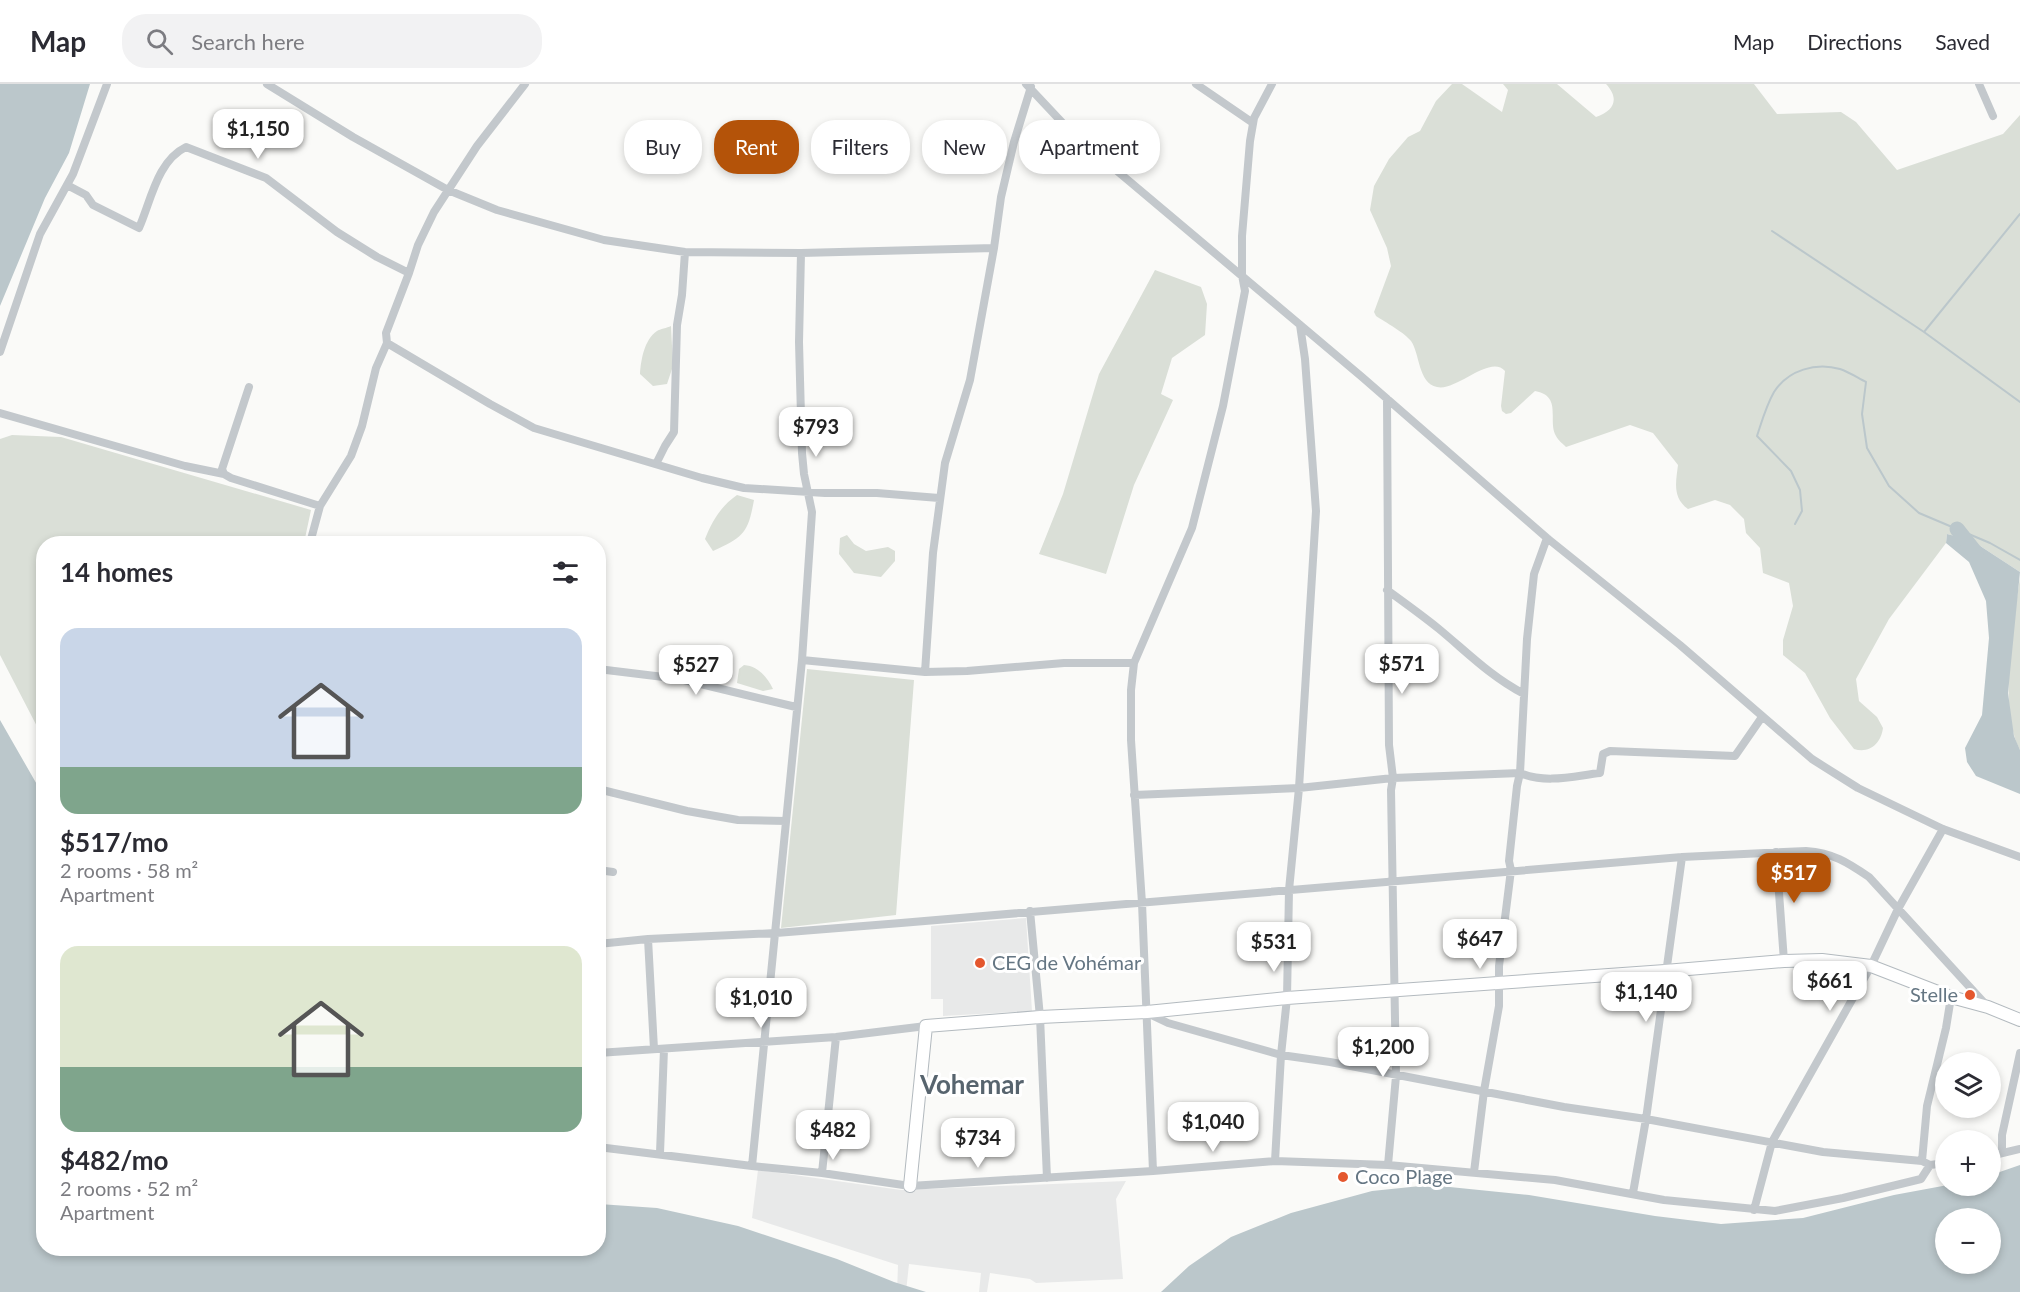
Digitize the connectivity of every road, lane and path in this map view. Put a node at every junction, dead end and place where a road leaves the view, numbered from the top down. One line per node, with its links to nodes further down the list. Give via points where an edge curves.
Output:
1 (107, 84): 10 (street)
2 (267, 84): 11 (street)
3 (525, 84): 11 (street)
4 (1196, 84): 9 (street)
5 (1272, 84): 9 (street)
6 (1979, 84): 8 (street)
7 (1029, 86): 12 (street, via 1001,197); 16 (street, via 1072,133)
8 (1993, 116)
9 (1253, 123): 16 (street)
10 (67, 186): 15 (street, via 86,195 93,205 139,228 162,169 186,147 266,178 338,232); 19 (street, via 40,234)
11 (448, 190): 13 (street, via 497,210 604,240); 15 (street, via 418,245)
12 (994, 248): 14 (street); 26 (street, via 970,380 945,463)
13 (685, 252): 14 (street); 23 (street, via 677,325 674,432)
14 (801, 253): 25 (street, via 799,353 802,453)
15 (409, 273): 18 (street, via 386,333)
16 (1242, 274): 17 (street); 32 (street, via 1245,291 1223,406 1192,528)
17 (1300, 325): 21 (street); 40 (street, via 1316,511)
18 (387, 343): 23 (street, via 534,428); 27 (street, via 351,456)
19 (0, 352)
20 (249, 387): 24 (street, via 222,469)
21 (1387, 399): 29 (street); 30 (street)
22 (0, 413): 24 (street)
23 (656, 464): 25 (street, via 744,488)
24 (224, 474): 27 (street)
25 (808, 492): 26 (street); 31 (street, via 812,512)
26 (939, 498): 34 (street)
27 (320, 506): 28 (street)
28 (312, 536)
29 (1547, 538): 35 (street, via 1534,574); 37 (street)
30 (1387, 590): 35 (street, via 1476,663); 39 (street)
31 (802, 660): 34 (street); 36 (street)
32 (1134, 663): 34 (street, via 1064,663); 42 (street)
33 (606, 670): 36 (street, via 680,679)
34 (925, 672)
35 (1524, 694): 38 (street)
36 (796, 707): 43 (street)
37 (1762, 717): 38 (street, via 1735,756 1610,751 1603,754 1600,773 1547,779); 44 (street, via 1830,771)
38 (1520, 773): 39 (street); 48 (street)
39 (1393, 778): 40 (street); 51 (street)
40 (1299, 788): 42 (street); 52 (street)
41 (606, 791): 43 (street, via 707,815)
42 (1134, 795): 53 (street)
43 (786, 821): 56 (street)
44 (1943, 829): 47 (street); 54 (street)
45 (1776, 852): 46 (street); 54 (street, via 1825,852 1847,862 1869,877); 59 (street)
46 (1682, 856): 48 (street); 61 (street)
47 (2020, 857)
48 (1511, 870): 51 (street); 62 (street)
49 (606, 871): 50 (street)
50 (613, 872)
51 (1394, 880): 52 (street); 63 (street)
52 (1289, 890): 53 (street); 65 (street)
53 (1142, 903): 55 (street); 67 (street)
54 (1898, 909): 60 (street); 66 (street)
55 (1030, 911): 56 (street); 68 (street)
56 (776, 933): 57 (street); 72 (street)
57 (648, 939): 58 (street); 73 (street)
58 (606, 943)
59 (1784, 961): 60 (street, via 1822,960); 61 (street)
60 (1871, 966): 64 (street); 81 (street)
61 (1665, 971): 62 (street); 80 (street)
62 (1498, 984): 63 (street); 79 (street)
63 (1393, 991): 65 (street); 78 (street)
64 (1951, 997): 66 (street); 87 (street, via 1927,1106)
65 (1287, 998): 67 (street); 77 (street)
66 (1988, 1007): 69 (street)
67 (1147, 1012): 68 (street); 77 (street, via 1168,1023); 91 (street)
68 (1040, 1017): 70 (street); 94 (street)
69 (2020, 1020)
70 (926, 1026): 71 (street); 95 (street)
71 (836, 1037): 72 (street); 93 (street)
72 (765, 1042): 74 (street); 90 (street)
73 (654, 1049): 74 (street); 75 (street)
74 (664, 1049): 85 (street)
75 (606, 1052)
76 (2020, 1053): 84 (street, via 2002,1135)
77 (1281, 1055): 78 (street); 86 (street)
78 (1396, 1076): 79 (street); 89 (street)
79 (1484, 1091): 80 (street); 92 (street)
80 (1646, 1119): 81 (street); 96 (street)
81 (1772, 1142): 87 (street, via 1823,1152); 97 (street)
82 (606, 1148): 85 (street)
83 (2020, 1149): 84 (street)
84 (2002, 1152)
85 (660, 1153): 90 (street)
86 (1275, 1161): 89 (street); 91 (street)
87 (1926, 1163): 88 (street); 97 (street, via 1921,1179 1827,1202)
88 (1935, 1163)
89 (1388, 1165): 92 (street)
90 (752, 1166): 93 (street)
91 (1153, 1171): 94 (street)
92 (1474, 1172): 96 (street)
93 (822, 1173): 95 (street)
94 (1047, 1178): 95 (street)
95 (910, 1186)
96 (1633, 1193): 97 (street)
97 (1754, 1210)

